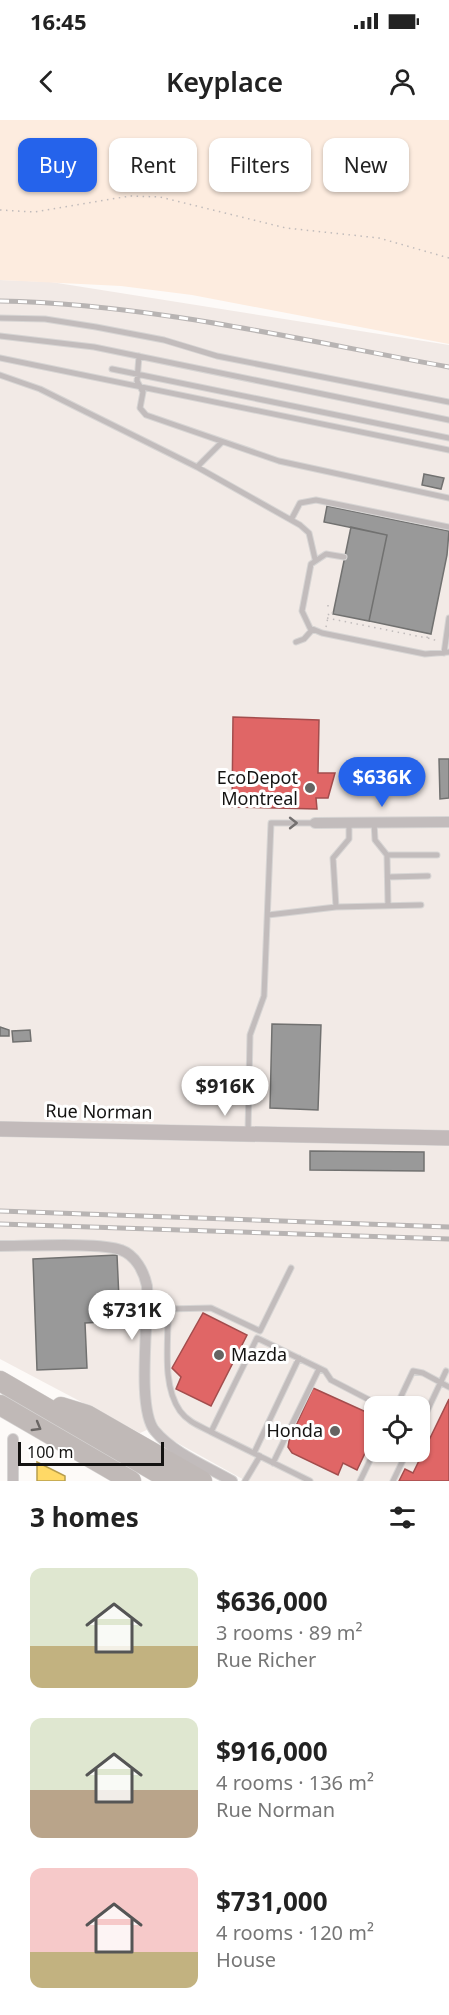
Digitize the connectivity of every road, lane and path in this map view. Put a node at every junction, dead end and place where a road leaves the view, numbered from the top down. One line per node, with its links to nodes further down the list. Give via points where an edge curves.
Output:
1 (0, 210): 2 (path, via 34,212 146,196 286,228 379,238)
2 (449, 258)
3 (0, 318): 11 (lane, via 45,319 96,327 164,340 217,356)
4 (0, 336): 5 (lane, via 64,342)
5 (139, 356): 8 (lane); 12 (lane)
6 (0, 358): 10 (lane)
7 (112, 369): 8 (lane)
8 (136, 374): 10 (lane); 13 (lane)
9 (0, 375): 16 (lane, via 40,389)
10 (140, 387): 14 (lane, via 140,408 144,414); 15 (lane)
11 (449, 402)
12 (449, 420)
13 (449, 438)
14 (221, 443): 16 (lane); 17 (lane, via 297,466)
15 (449, 450)
16 (197, 467): 18 (lane)
17 (449, 498)
18 (291, 520): 19 (lane, via 300,503 315,500); 21 (lane, via 309,533)
19 (449, 527)
20 (344, 558): 21 (lane, via 326,554)
21 (315, 559): 30 (lane, via 302,608 305,622)
22 (328, 605): 23 (path)
23 (328, 612): 24 (path); 25 (path)
24 (333, 613)
25 (327, 618): 28 (path); 29 (path)
26 (449, 618): 34 (lane)
27 (372, 622): 29 (path)
28 (326, 627)
29 (371, 627): 32 (path)
30 (312, 630): 33 (lane); 35 (lane, via 425,654)
31 (428, 633): 32 (path)
32 (427, 638): 34 (path)
33 (296, 642)
34 (445, 643): 35 (lane)
35 (447, 652)
36 (349, 822): 37 (street); 39 (street); 46 (lane, via 349,840 333,858)
37 (374, 822): 38 (street); 40 (lane, via 375,840)
38 (449, 822)
39 (315, 823): 47 (lane, one-way to 39, via 271,823)
40 (387, 855): 41 (lane); 43 (lane)
41 (437, 855)
42 (428, 876): 43 (lane)
43 (388, 877): 44 (lane)
44 (388, 905): 45 (lane); 46 (lane)
45 (421, 905)
46 (336, 908): 47 (lane)
47 (268, 915): 49 (lane, via 264,996 250,1035)
48 (0, 1129): 49 (street, Rue Norman)
49 (248, 1134): 50 (street, Rue Norman)
50 (449, 1138)
51 (0, 1246): 54 (street, via 119,1249 132,1257 142,1271 147,1286)
52 (291, 1268): 55 (lane)
53 (168, 1309): 54 (lane); 55 (lane, via 211,1308); 68 (lane, via 170,1384 175,1400 188,1420)
54 (147, 1310): 80 (street, via 145,1401 149,1423 168,1443)
55 (260, 1331): 56 (lane)
56 (257, 1338): 57 (lane); 68 (lane)
57 (299, 1358): 58 (lane); 71 (lane)
58 (319, 1369): 65 (lane); 74 (lane)
59 (446, 1371): 61 (lane)
60 (0, 1381): 64 (highway)
61 (441, 1383): 62 (lane); 63 (lane, via 413,1371); 67 (lane)
62 (449, 1387)
63 (401, 1396)
64 (27, 1397): 78 (highway); 79 (highway, via 87,1415)
65 (364, 1397)
66 (0, 1405): 70 (highway, one-way to 70)
67 (430, 1406)
68 (211, 1432): 71 (lane)
69 (13, 1439): 75 (street)
70 (75, 1448): 76 (highway); 77 (highway)
71 (257, 1455): 74 (lane); 81 (lane)
72 (369, 1462): 83 (lane)
73 (402, 1462): 84 (lane)
74 (273, 1463): 82 (lane)
75 (13, 1481)
76 (120, 1481)
77 (131, 1481)
78 (172, 1481)
79 (202, 1481)
80 (232, 1481)
81 (245, 1481)
82 (310, 1481)
83 (360, 1481)
84 (393, 1481)

